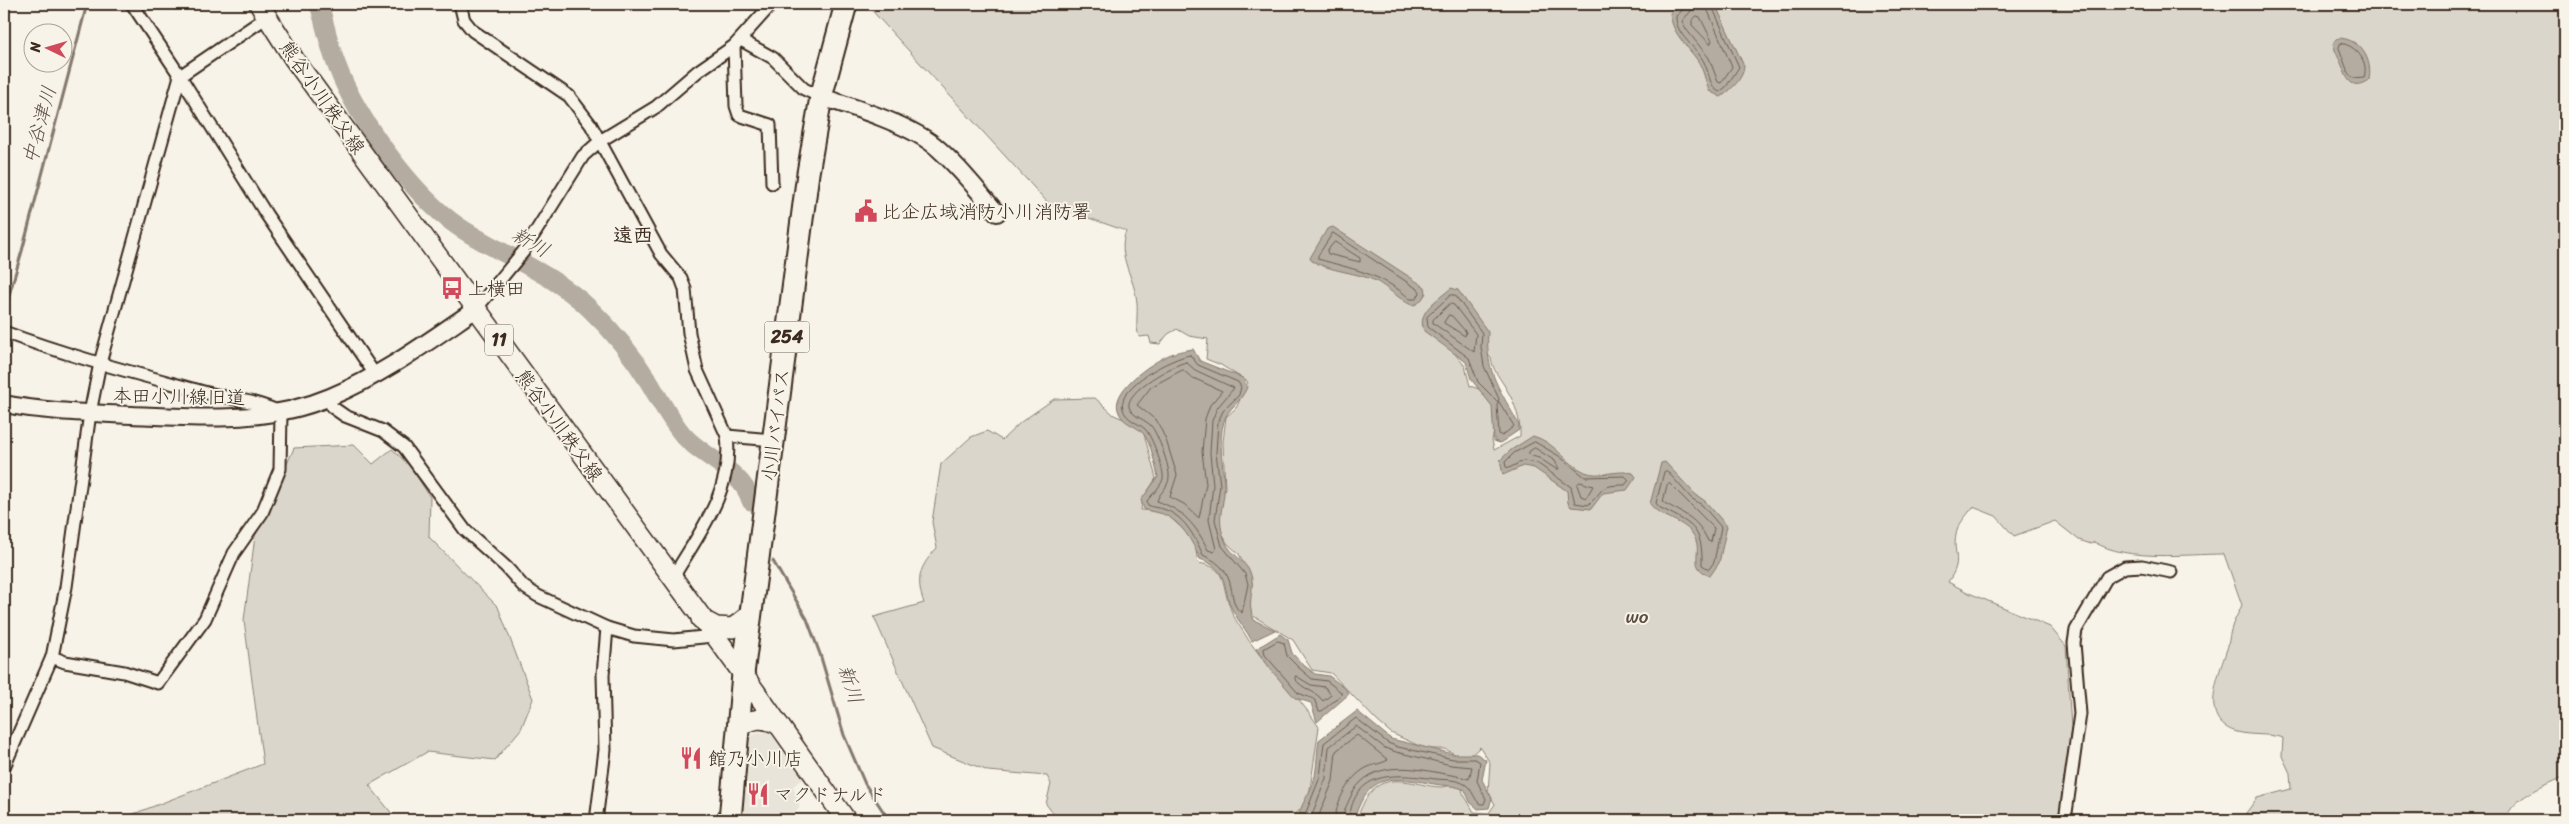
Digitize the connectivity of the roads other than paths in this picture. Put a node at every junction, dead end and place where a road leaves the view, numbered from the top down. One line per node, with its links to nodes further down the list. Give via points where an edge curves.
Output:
1 (132, 4): 7 (street)
2 (460, 4): 9 (street, via 464,20 473,31 569,96)
3 (768, 4): 6 (street, via 770,6)
4 (846, 4): 8 (highway, 小川バイパス / 254)
5 (263, 11): 7 (street); 12 (main road, 熊谷小川秩父線 / 11, via 294,59)
6 (738, 43): 8 (street, via 773,58 804,89); 9 (street, via 698,71 656,107); 10 (street, via 736,106 739,115 770,125)
7 (180, 76): 14 (street); 15 (street, via 266,214)
8 (821, 97): 11 (street, via 864,110 923,137 947,157); 21 (highway, 小川バイパス / 254, via 808,173)
9 (600, 141): 12 (street, via 571,171 523,252); 20 (street, via 661,254 681,278 697,370)
10 (772, 183)
11 (997, 213)
12 (476, 309): 15 (street, 本田小川線旧道); 23 (main road, 熊谷小川秩父線 / 11)
13 (4, 332): 14 (street)
14 (100, 363): 18 (street); 19 (street, via 204,392 266,405)
15 (376, 376): 16 (street, 本田小川線旧道)
16 (329, 398): 19 (street, 本田小川線旧道); 26 (street, via 332,407 345,416 383,431 404,447 465,530 524,586 538,596)
17 (4, 404): 18 (street, 本田小川線旧道)
18 (90, 413): 19 (street, 本田小川線旧道, via 206,419 250,418); 28 (street, via 66,587)
19 (281, 413): 28 (street, via 280,469 262,513 234,553 205,619 158,683 124,672)
20 (727, 436): 21 (street); 23 (street, via 724,484 718,500)
21 (774, 440): 24 (highway, 小川バイパス / 254)
22 (2171, 572): 36 (street, via 2142,566 2125,567 2107,577 2076,630 2074,643 2080,714)
23 (672, 579): 25 (main road, 熊谷小川秩父線 / 11)
24 (751, 614): 25 (main road, via 733,628 716,627); 29 (highway, 小川バイパス / 254)
25 (701, 619): 27 (main road, 熊谷小川秩父線 / 11)
26 (607, 628): 27 (street, via 634,636 674,640); 33 (street, via 602,675 605,750)
27 (713, 636): 29 (main road, 熊谷小川秩父線 / 11)
28 (52, 658): 32 (street)
29 (743, 674): 30 (main road, 熊谷小川秩父線 / 11); 31 (highway, 小川バイパス / 254)
30 (778, 725): 31 (main road, via 759,718); 35 (main road, 熊谷小川秩父線 / 11)
31 (738, 728): 34 (highway, 小川バイパス / 254)
32 (4, 767)
33 (598, 820)
34 (730, 820)
35 (846, 820)
36 (2065, 820)

